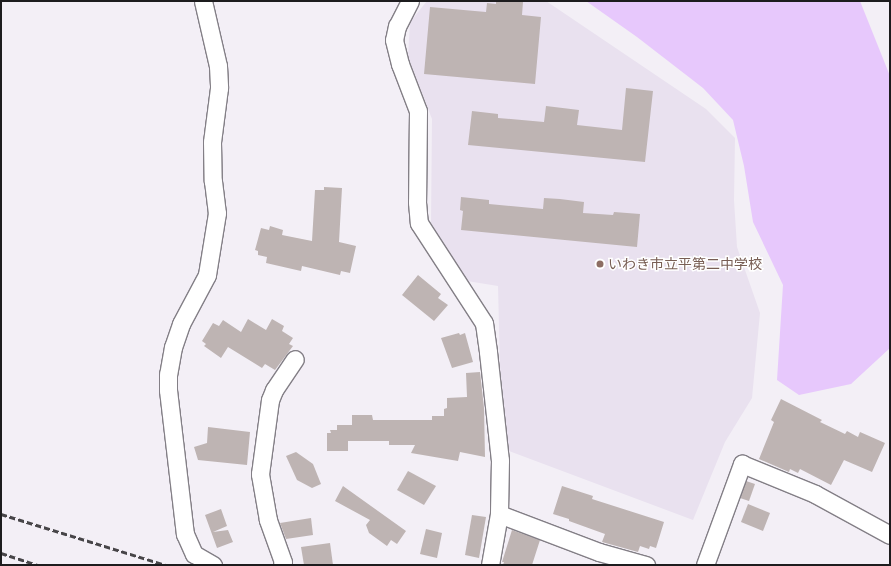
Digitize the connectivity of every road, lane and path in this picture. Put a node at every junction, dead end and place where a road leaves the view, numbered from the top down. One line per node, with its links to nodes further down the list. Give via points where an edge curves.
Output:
1 (203, 1): 6 (street, via 218,66 219,88 212,142 217,213 207,275 173,347 168,390 185,534 194,554)
2 (410, 1): 4 (street, via 397,26 394,40 400,64 418,111 416,202 419,223 484,323 500,460)
3 (294, 359): 7 (street, via 270,400 260,474 268,520)
4 (499, 514): 8 (street); 9 (street, via 599,552)
5 (890, 535): 10 (street, via 816,494 742,464)
6 (213, 565)
7 (282, 565)
8 (490, 565)
9 (646, 565)
10 (705, 565)

